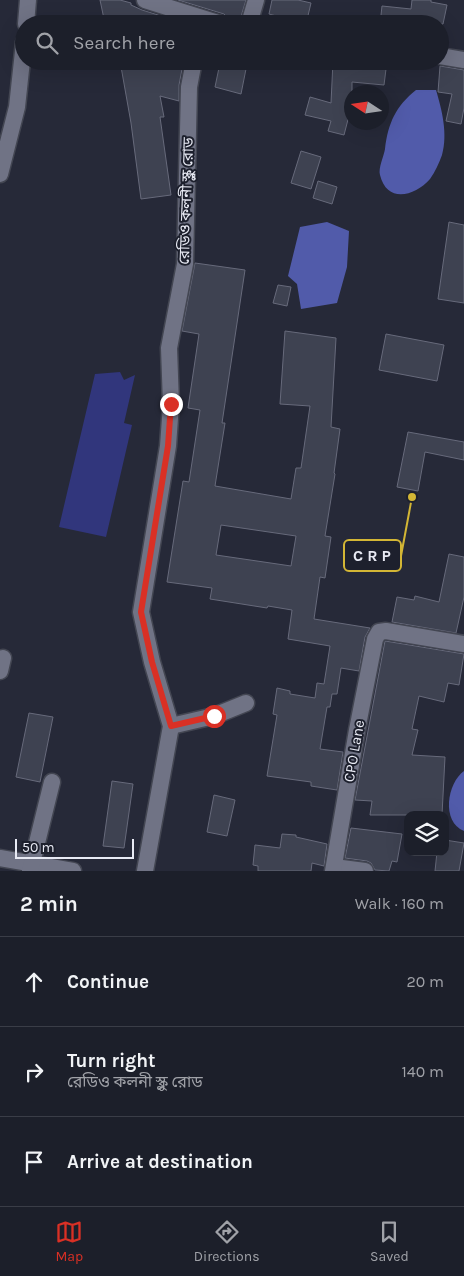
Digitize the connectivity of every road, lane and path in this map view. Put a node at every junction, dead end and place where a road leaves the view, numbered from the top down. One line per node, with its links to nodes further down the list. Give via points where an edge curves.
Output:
1 (28, 0): 4 (street)
2 (145, 0): 5 (street)
3 (254, 1): 6 (street)
4 (27, 15)
5 (186, 15)
6 (251, 15)
7 (449, 58): 8 (street)
8 (464, 60)
9 (21, 70): 11 (street, via 17,107)
10 (192, 70): 14 (street, রেডিও কলনী স্কুল রোড, via 189,87 185,264 169,348 171,404 168,446 141,612)
11 (0, 174)
12 (464, 644): 18 (street, CPO Lane, via 379,632 357,730)
13 (246, 703): 14 (street, via 214,716)
14 (171, 726): 20 (street, রেডিও কলনী স্কুল রোড)
15 (52, 782): 17 (street)
16 (0, 858): 17 (street)
17 (30, 867): 19 (street)
18 (334, 869): 21 (street)
19 (73, 871)
20 (145, 871)
21 (365, 871)

